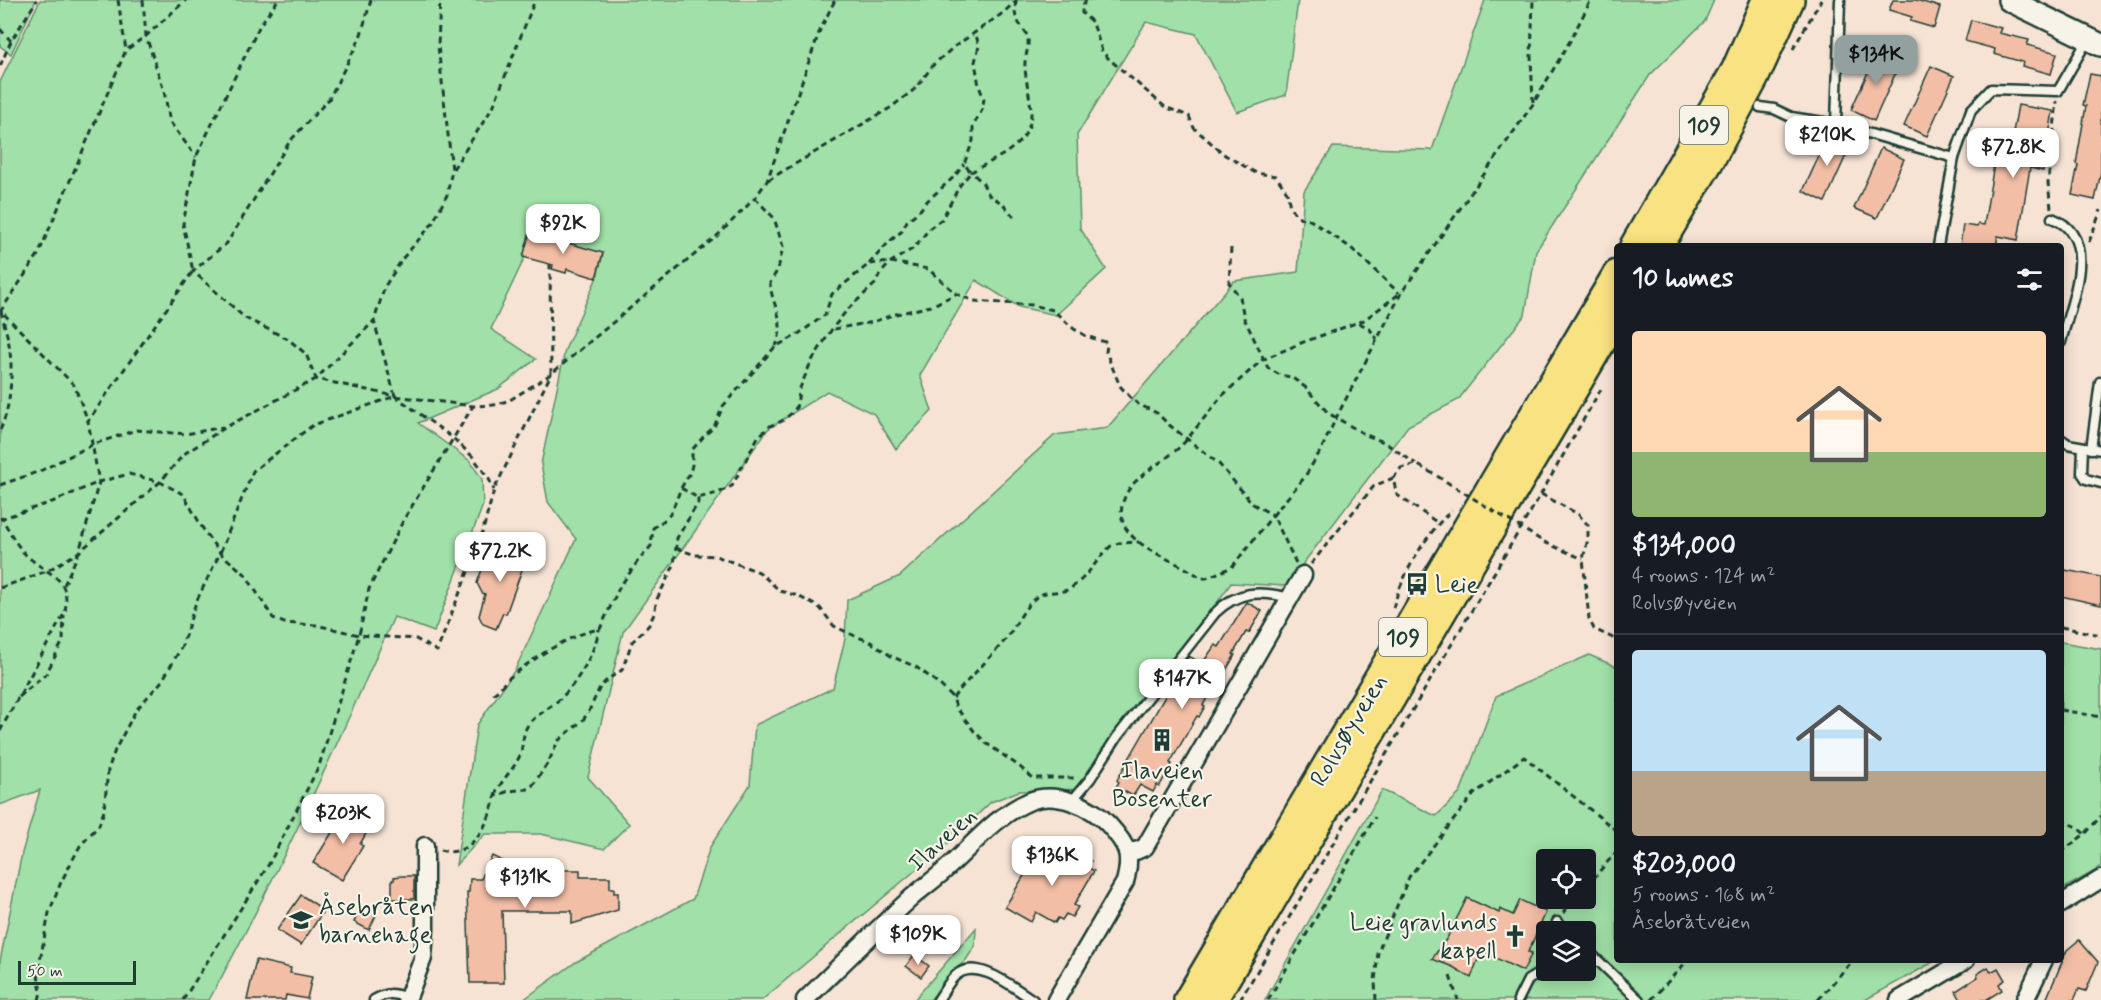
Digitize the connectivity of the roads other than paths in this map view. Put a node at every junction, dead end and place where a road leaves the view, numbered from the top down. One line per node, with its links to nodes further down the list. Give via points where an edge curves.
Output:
1 (1766, 0): 10 (main road, 109, via 1736,69)
2 (1790, 0): 11 (main road, 109, via 1755,77)
3 (1840, 0): 7 (lane)
4 (2008, 0): 5 (street)
5 (2095, 42): 8 (lane, via 2058,91 1991,88 1971,110)
6 (1760, 107): 7 (lane)
7 (1836, 124): 8 (lane)
8 (1954, 158): 12 (lane)
9 (2052, 218): 15 (lane, via 2073,228 2086,250 2080,288)
10 (1636, 243)
11 (1661, 243)
12 (1939, 243)
13 (1614, 279): 38 (main road, Rolvsøyveien / 109)
14 (1614, 321): 39 (main road, Rolvsøyveien / 109)
15 (2064, 333)
16 (2100, 382): 18 (lane)
17 (2064, 441): 18 (lane)
18 (2087, 448): 19 (lane); 20 (lane, via 2082,473 2086,479)
19 (2101, 450)
20 (2101, 483)
21 (1302, 575): 22 (street)
22 (1289, 598): 23 (lane, via 1247,593 1226,602 1117,737); 25 (street, via 1145,847)
23 (1071, 802): 25 (street, Ilaveien, via 1108,823); 34 (street, Ilaveien, via 1041,798 1006,815 903,905)
24 (431, 847): 32 (street, via 423,958)
25 (1128, 851): 37 (street, via 1125,882)
26 (2101, 879): 27 (street)
27 (2064, 902)
28 (1596, 959): 41 (lane)
29 (1961, 963): 42 (street)
30 (2043, 963): 43 (street)
31 (1536, 975): 40 (lane, via 1528,980)
32 (407, 999): 33 (lane, via 387,993)
33 (374, 1000)
34 (805, 1000)
35 (938, 1000): 36 (lane, via 953,977 970,969 990,973)
36 (1033, 1000)
37 (1056, 1000)
38 (1188, 1000)
39 (1213, 1000)
40 (1518, 1000)
41 (1639, 1000)
42 (1899, 1000)
43 (2025, 1000)

